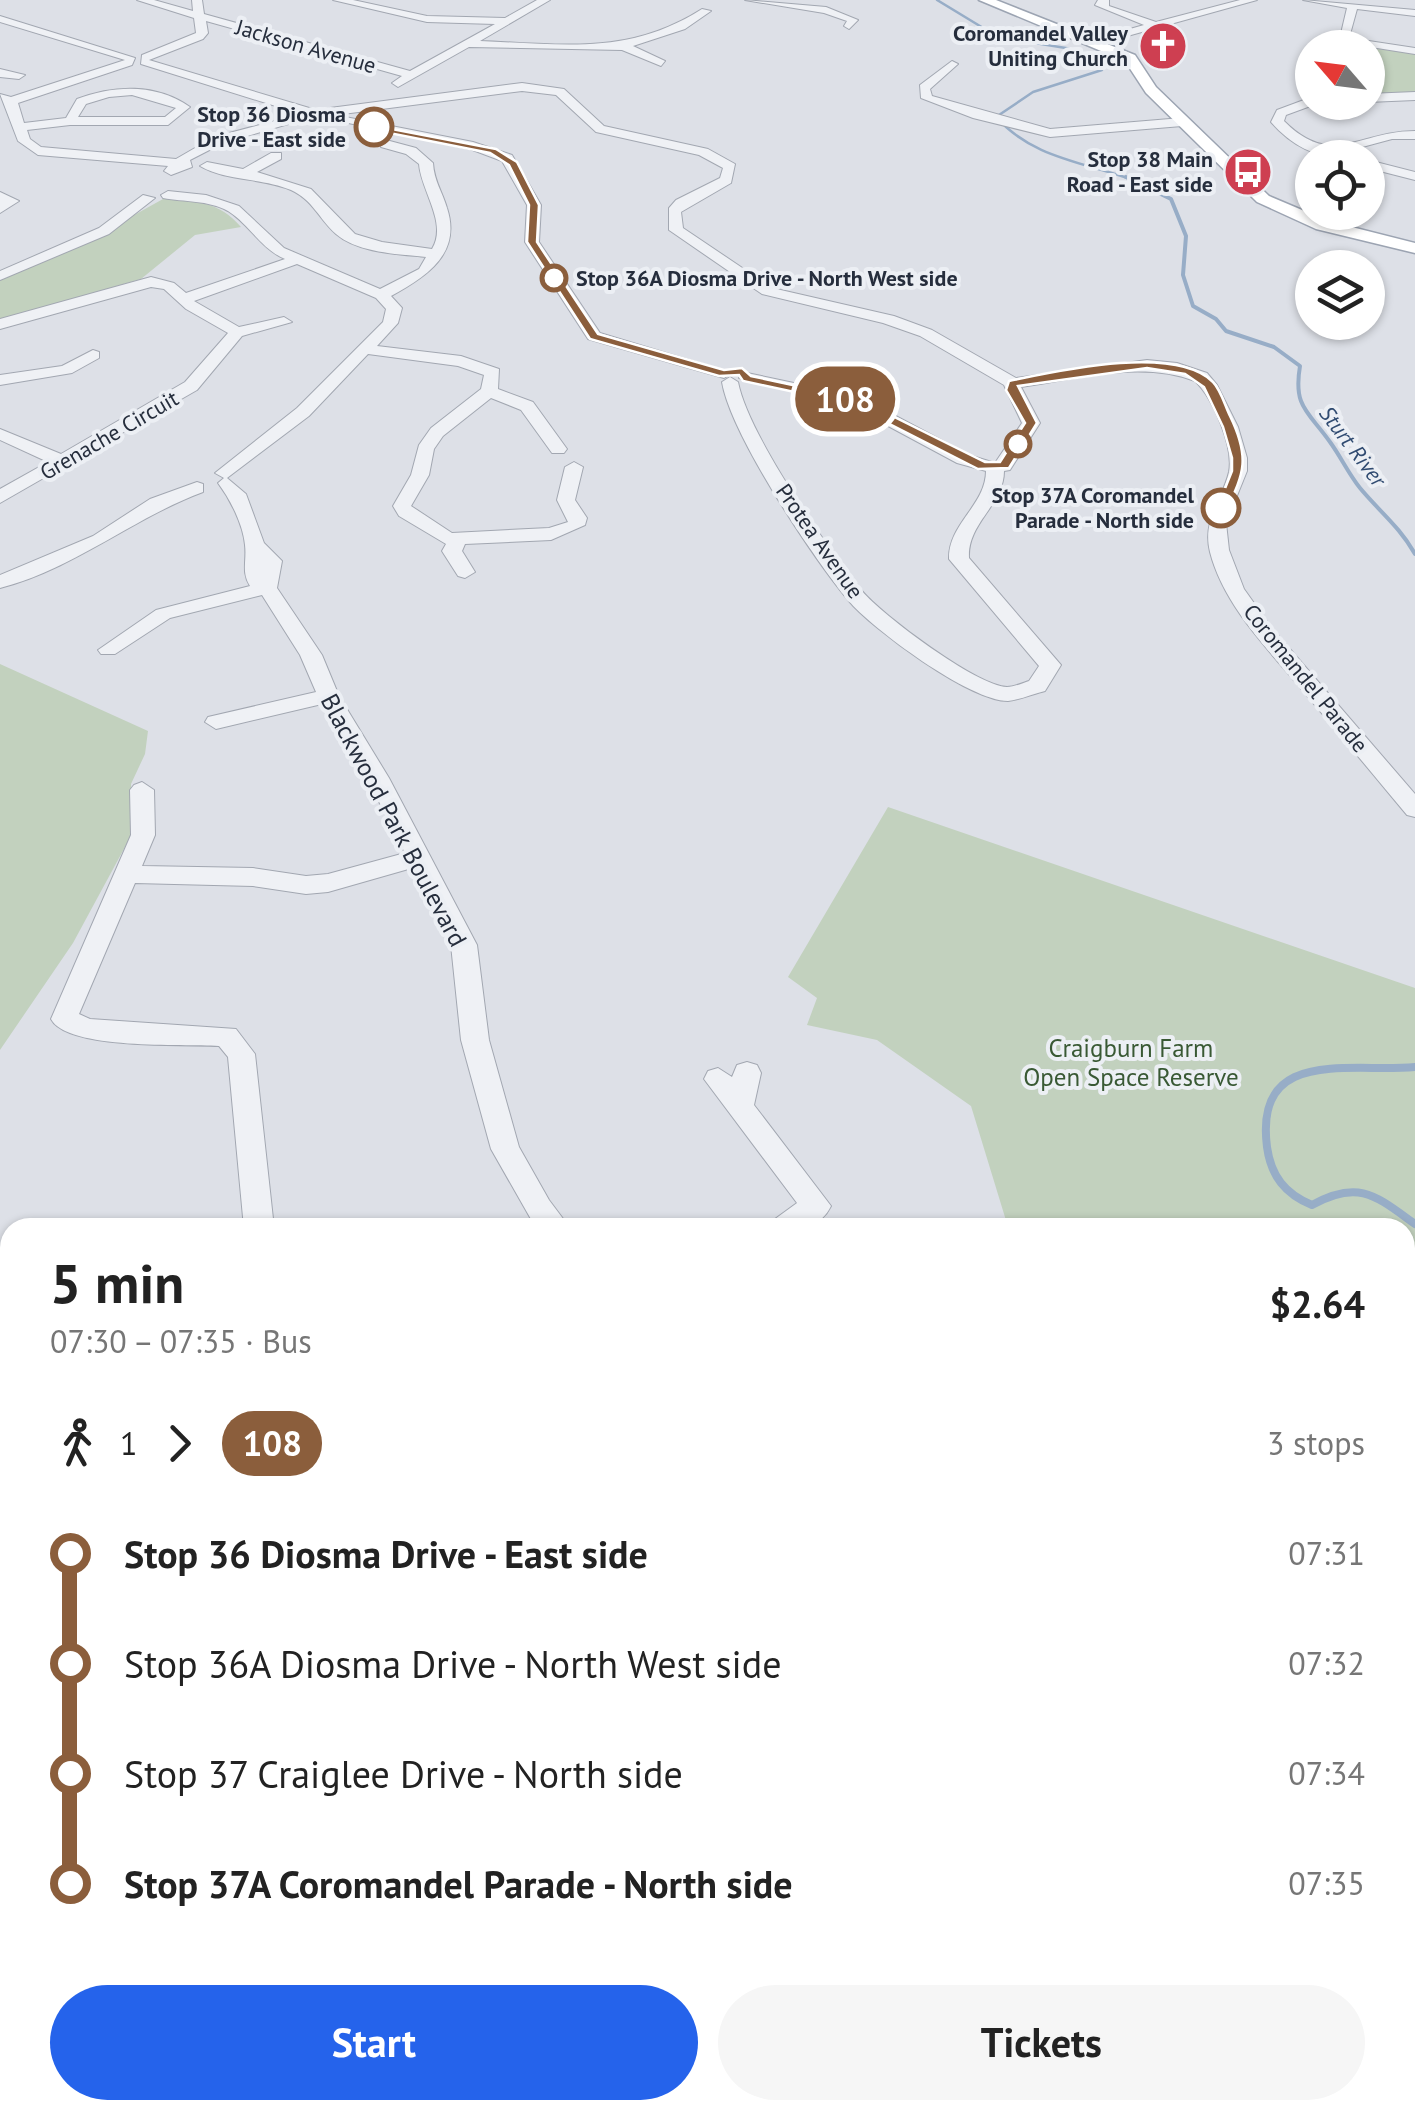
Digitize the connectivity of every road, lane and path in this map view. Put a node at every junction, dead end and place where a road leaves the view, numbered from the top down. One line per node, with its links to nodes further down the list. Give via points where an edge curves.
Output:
1 (142, 0): 13 (street, Jackson Avenue)
2 (196, 0): 13 (street)
3 (338, 0): 15 (street, via 427,19)
4 (545, 0): 15 (street)
5 (750, 0): 16 (street, via 836,12 853,20)
6 (985, 0): 18 (main road)
7 (1104, 0): 17 (street, via 1105,8)
8 (1252, 0): 17 (street)
9 (1308, 0): 10 (street)
10 (1353, 6): 12 (street); 21 (street, via 1343,40)
11 (706, 10): 20 (street)
12 (1415, 13)
13 (199, 16): 22 (street, via 199,37); 28 (street, Jackson Avenue)
14 (0, 19): 23 (street)
15 (506, 22): 19 (street)
16 (849, 26)
17 (1156, 26): 18 (street)
18 (1095, 42): 36 (main road, via 1130,58)
19 (466, 44): 20 (street); 28 (street)
20 (622, 46): 24 (street)
21 (1415, 51)
22 (146, 59): 23 (street); 34 (street)
23 (129, 60): 31 (street)
24 (661, 64)
25 (952, 64): 36 (street, via 924,88 927,98 998,121 1064,134)
26 (0, 73): 27 (street)
27 (19, 75)
28 (411, 76): 32 (street)
29 (1415, 96): 30 (street)
30 (1385, 97)
31 (5, 99): 37 (street)
32 (359, 106): 34 (street); 66 (street, via 538,87 564,94 574,112 602,130 706,152 727,162 728,176 681,203 674,211 676,230 767,290 913,328)
33 (1295, 108): 40 (street, via 1277,122)
34 (319, 115): 43 (street, via 225,140); 63 (street, via 507,158 534,205 532,242 594,336)
35 (70, 121): 35 (street, via 168,121 184,107 119,89 81,102); 37 (street)
36 (1182, 122): 51 (main road, via 1270,203 1322,225)
37 (19, 127): 43 (street, via 28,146 52,155)
38 (1415, 135): 41 (street)
39 (362, 138): 53 (street, via 421,156 441,210 444,244)
40 (1295, 140)
41 (1378, 140)
42 (276, 156): 46 (street)
43 (182, 163): 48 (street)
44 (207, 166): 46 (street)
45 (1385, 168): 47 (street)
46 (245, 173): 53 (street, via 313,197 350,236)
47 (1415, 176)
48 (159, 192): 52 (street, via 234,209); 55 (street, via 104,231)
49 (0, 196): 50 (street, via 12,201)
50 (0, 209)
51 (1415, 248)
52 (279, 252): 54 (street); 57 (street)
53 (430, 253): 56 (street, via 416,278)
54 (295, 260): 56 (street); 57 (street)
55 (0, 276)
56 (378, 294): 61 (street, via 394,316)
57 (180, 295): 59 (street, via 164,284 140,283); 60 (street)
58 (284, 322): 60 (street)
59 (0, 324)
60 (237, 332): 69 (street, Grenache Circuit, via 191,386)
61 (365, 349): 65 (street, via 461,362); 72 (street)
62 (93, 354): 64 (street, via 66,370)
63 (734, 378): 71 (street, via 854,402); 71 (street, Protea Avenue, via 728,388 732,399 776,480 857,598 936,661 974,684 1008,694 1038,686 1050,664 956,550 995,484)
64 (0, 380)
65 (491, 382): 68 (street, via 528,406); 76 (street, via 425,448 420,476 402,506 441,536)
66 (1013, 384): 71 (street, via 1031,423 1004,466); 86 (street, Coromandel Parade, via 1147,364 1188,371 1209,385 1238,458 1217,524 1224,570 1264,631)
67 (0, 434): 69 (street)
68 (558, 450)
69 (63, 462): 74 (street, Grenache Circuit)
70 (574, 467): 76 (street, via 566,500 585,529)
71 (995, 468)
72 (226, 478): 73 (street, via 197,476 193,483); 75 (street, Blackwood Park Boulevard)
73 (201, 489): 75 (street); 78 (street, via 157,503 100,540)
74 (0, 497)
75 (240, 507): 81 (street, Blackwood Park Boulevard, via 255,545 256,581)
76 (458, 540): 79 (street, via 452,551)
77 (0, 557): 78 (street)
78 (27, 570): 80 (street)
79 (465, 572)
80 (0, 582)
81 (267, 588): 82 (street, via 163,614); 83 (street, Blackwood Park Boulevard, via 311,655)
82 (108, 650)
83 (328, 696): 84 (street); 87 (street, Blackwood Park Boulevard)
84 (216, 722)
85 (142, 790): 88 (street, via 143,834)
86 (1415, 809)
87 (418, 858): 88 (street, via 328,883); 92 (street, Blackwood Park Boulevard, via 464,946 475,1040 505,1149)
88 (125, 874): 91 (street, via 64,1019 86,1030 226,1036 241,1054)
89 (733, 1076): 90 (street, via 740,1106)
90 (822, 1217)
91 (259, 1218)
92 (546, 1218)

